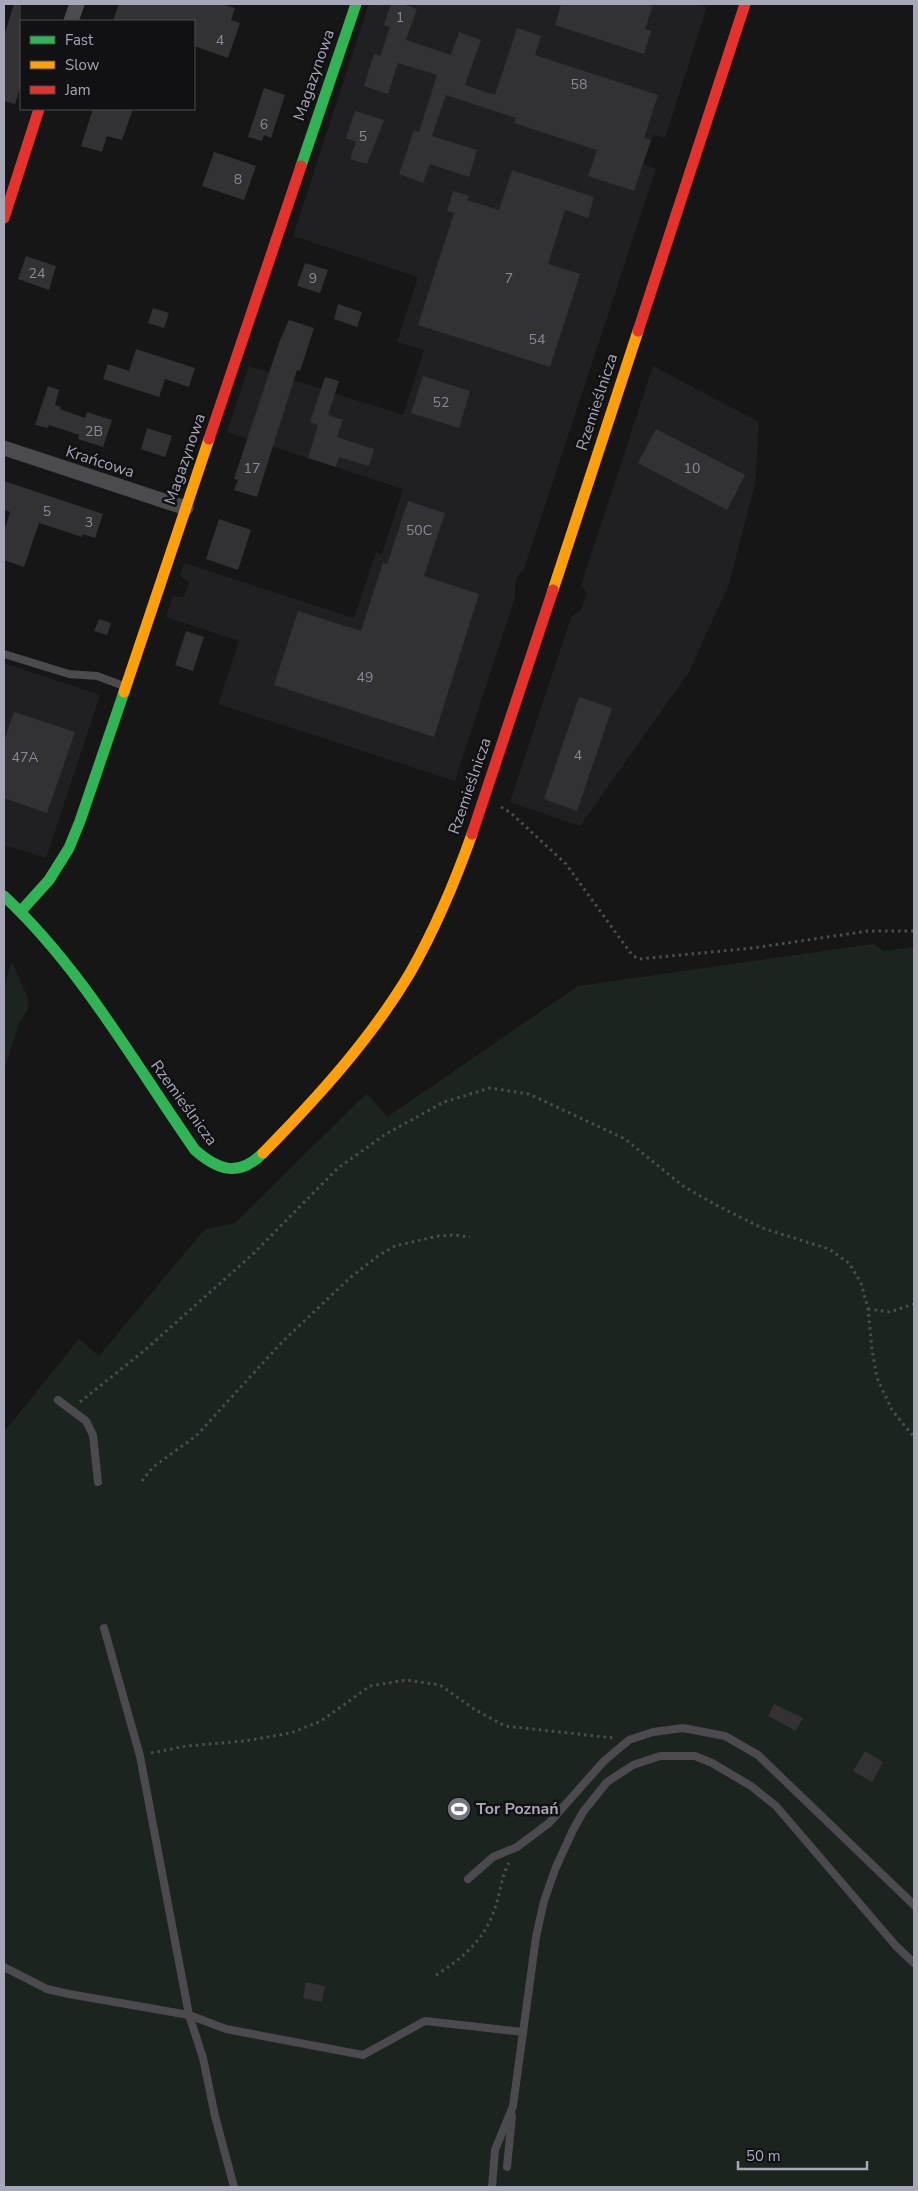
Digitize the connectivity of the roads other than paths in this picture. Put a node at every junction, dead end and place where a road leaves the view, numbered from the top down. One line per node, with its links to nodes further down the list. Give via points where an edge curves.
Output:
1 (77, 4): 4 (street)
2 (356, 4): 8 (street, Magazynowa)
3 (744, 4): 12 (street, Rzemieślnicza, via 460,868 409,974 369,1033 329,1083 253,1163 239,1170 226,1170 208,1163 195,1150 81,982)
4 (71, 20)
5 (39, 110): 6 (street)
6 (4, 218)
7 (4, 448): 8 (street, Krańcowa)
8 (186, 508): 10 (street, Magazynowa)
9 (4, 654): 10 (lane, via 69,674 97,676)
10 (124, 686): 12 (street, Magazynowa, via 71,844 47,884)
11 (4, 896): 12 (street, Rzemieślnicza)
12 (21, 911)
13 (58, 1400): 14 (lane, via 86,1420 93,1435)
14 (98, 1482)
15 (104, 1628): 20 (lane, via 140,1756)
16 (468, 1879): 17 (lane, via 493,1858 517,1847 549,1823 604,1761 629,1740 653,1732 683,1728 725,1736 758,1755)
17 (914, 1905)
18 (914, 1963): 21 (lane, via 776,1806 751,1786 705,1759 684,1755 660,1756 632,1764 607,1782 572,1830 544,1900)
19 (4, 1967): 20 (lane, via 47,1989)
20 (189, 2015): 21 (lane, via 226,2029 363,2055 425,2021); 24 (lane, via 203,2058)
21 (523, 2032): 22 (lane)
22 (513, 2106): 23 (lane); 25 (lane, via 495,2150)
23 (507, 2167)
24 (234, 2187)
25 (492, 2187)

